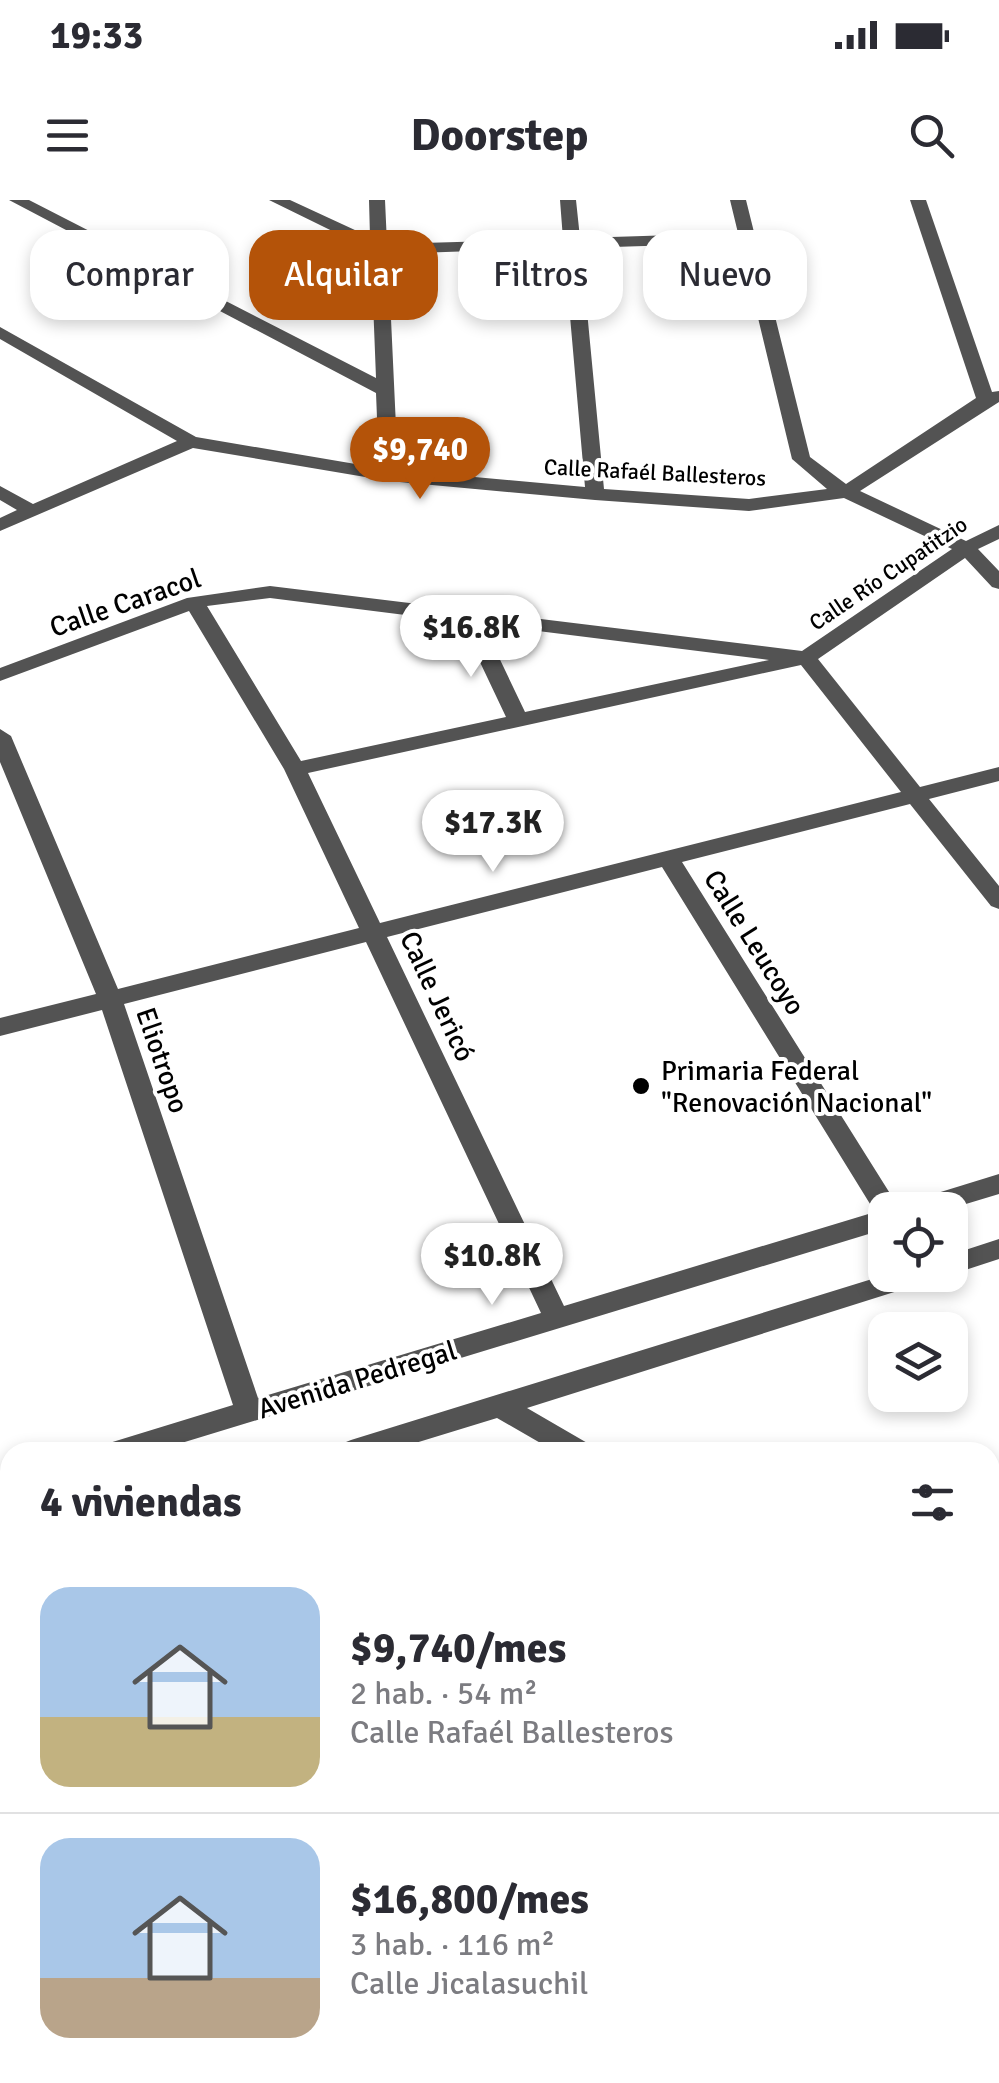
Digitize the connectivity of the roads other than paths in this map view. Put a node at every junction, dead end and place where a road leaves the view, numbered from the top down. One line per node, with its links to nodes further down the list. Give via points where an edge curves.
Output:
1 (17, 200): 15 (street)
2 (276, 200): 7 (street)
3 (377, 200): 8 (street)
4 (568, 200): 9 (street)
5 (738, 200): 10 (street)
6 (918, 200): 16 (street)
7 (341, 230)
8 (380, 230)
9 (569, 230)
10 (744, 230)
11 (384, 320): 15 (street)
12 (578, 320): 21 (street)
13 (766, 320): 20 (street, via 801,459)
14 (0, 332): 17 (street)
15 (385, 390): 18 (street)
16 (992, 398): 20 (street, Calle Rafaél Ballesteros)
17 (191, 442): 18 (street, Calle Rafaél Ballesteros); 22 (street)
18 (389, 475): 21 (street, Calle Rafaél Ballesteros)
19 (0, 492): 22 (street)
20 (846, 492): 21 (street, Calle Rafaél Ballesteros, via 749,504); 25 (street)
21 (595, 494)
22 (32, 511): 23 (street)
23 (0, 526)
24 (999, 531): 25 (street, Calle Río Cupatitzio)
25 (966, 548): 26 (street); 29 (street, Calle Río Cupatitzio)
26 (999, 583)
27 (194, 602): 28 (street, Calle Caracol, via 270,592); 30 (street, Calle Caracol); 33 (street, Calle Jericó)
28 (468, 617): 29 (street, Calle Caracol); 31 (street)
29 (806, 658): 31 (street); 35 (street)
30 (0, 675)
31 (519, 722): 33 (street)
32 (0, 736): 39 (street, Eliotropo)
33 (295, 769): 38 (street, Calle Jericó)
34 (999, 774): 35 (street)
35 (916, 796): 36 (street); 37 (street)
36 (668, 858): 38 (street); 42 (street, Calle Leucoyo)
37 (999, 901)
38 (374, 932): 39 (street); 48 (street, Calle Jericó)
39 (110, 999): 40 (street); 50 (street, Eliotropo)
40 (0, 1026)
41 (999, 1184): 43 (street)
42 (876, 1192)
43 (968, 1193)
44 (868, 1224): 48 (street, Avenida Pedregal)
45 (999, 1250): 46 (street)
46 (968, 1259)
47 (868, 1290): 49 (street)
48 (558, 1318): 50 (street, Avenida Pedregal)
49 (499, 1405): 52 (street); 53 (street)
50 (249, 1412): 51 (street, Avenida Pedregal)
51 (149, 1442)
52 (382, 1442)
53 (562, 1442)

